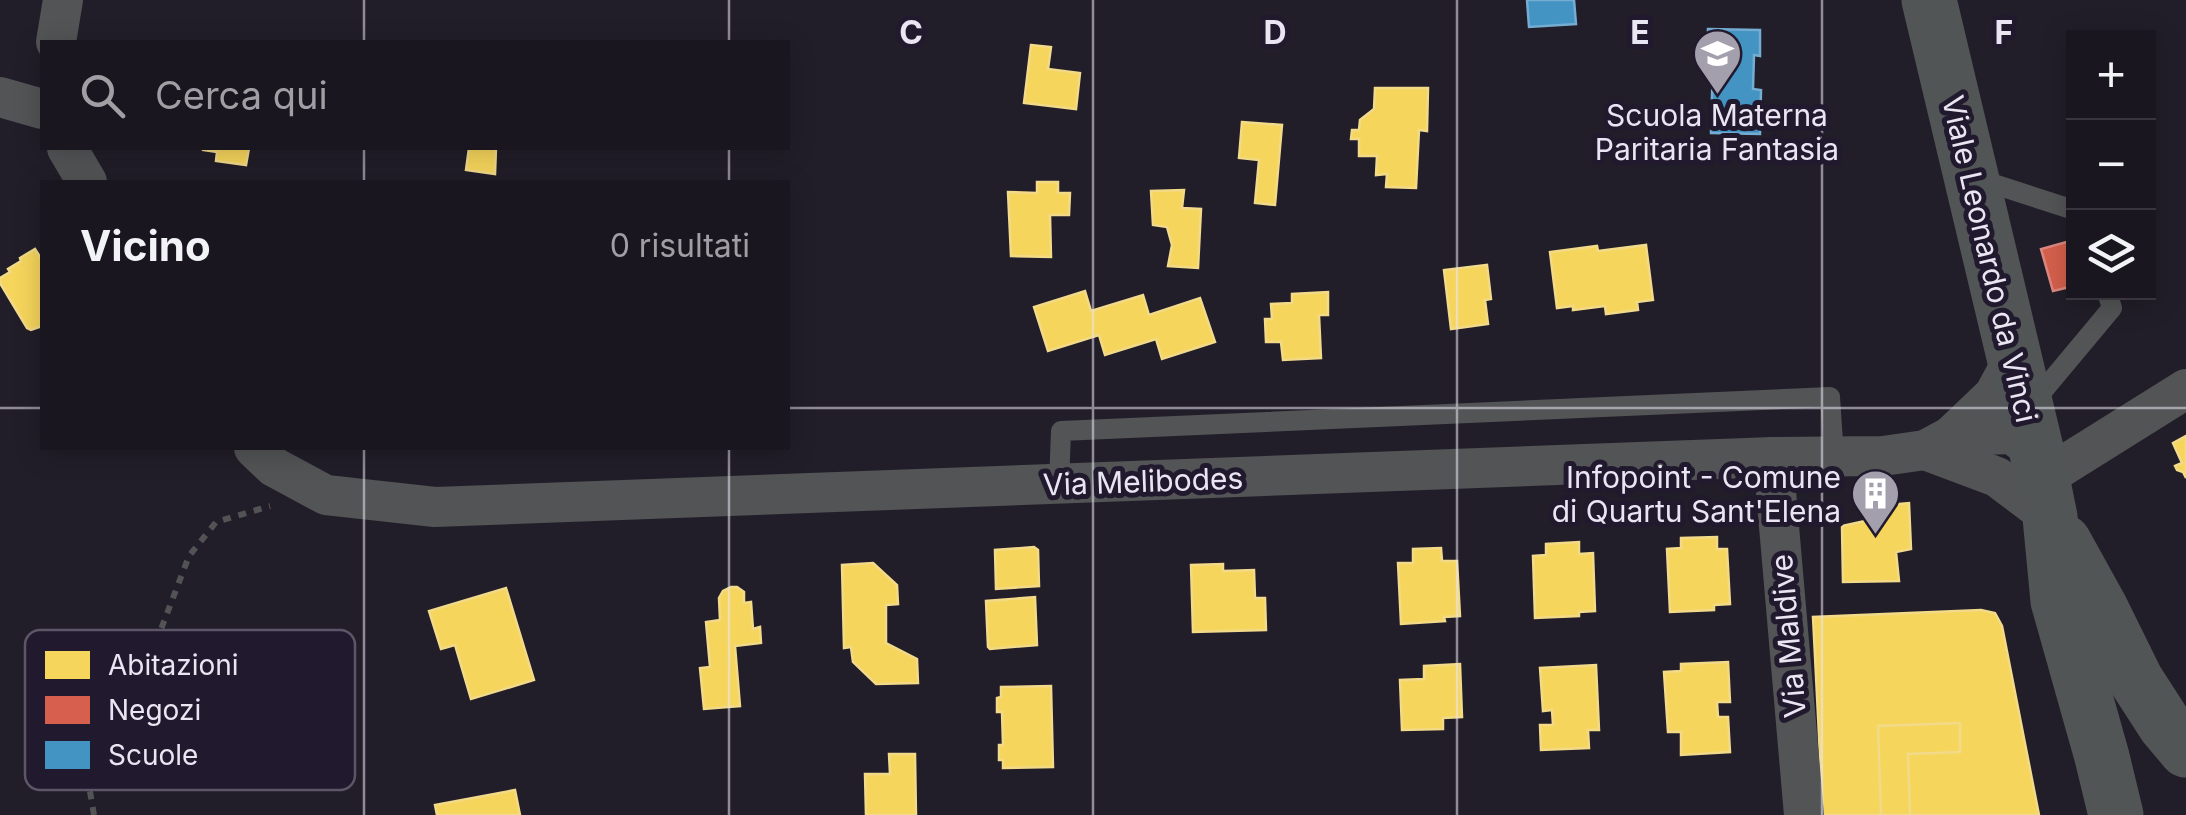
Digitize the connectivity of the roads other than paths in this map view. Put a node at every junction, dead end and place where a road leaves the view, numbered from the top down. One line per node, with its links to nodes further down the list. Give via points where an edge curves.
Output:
1 (63, 0): 3 (street)
2 (1929, 0): 7 (main road, Viale Leonardo da Vinci)
3 (56, 40)
4 (0, 97): 5 (street)
5 (40, 108)
6 (67, 150): 8 (street)
7 (1971, 177): 9 (lane); 11 (main road, Viale Leonardo da Vinci)
8 (85, 180)
9 (2066, 207)
10 (2110, 300): 17 (lane, via 2112,308)
11 (2014, 358): 13 (street, via 1994,395); 17 (main road, Viale Leonardo da Vinci)
12 (2186, 390): 17 (street)
13 (1938, 443): 15 (street, Via Melibodes, via 1883,456); 17 (street, via 1997,477); 17 (street, Via Melibodes, via 2012,434)
14 (256, 450): 18 (street, Via Melibodes, via 326,495 435,507)
15 (1834, 456): 16 (street, Via Melibodes); 18 (lane, via 1830,397 1061,431)
16 (1773, 457): 18 (street, Via Melibodes); 20 (street, Via Maldive)
17 (2039, 465): 19 (main road, Viale Leonardo da Vinci, via 2136,680); 21 (main road, Viale Leonardo da Vinci, via 2058,601)
18 (1060, 484)
19 (2186, 750)
20 (1804, 815)
21 (2116, 815)

